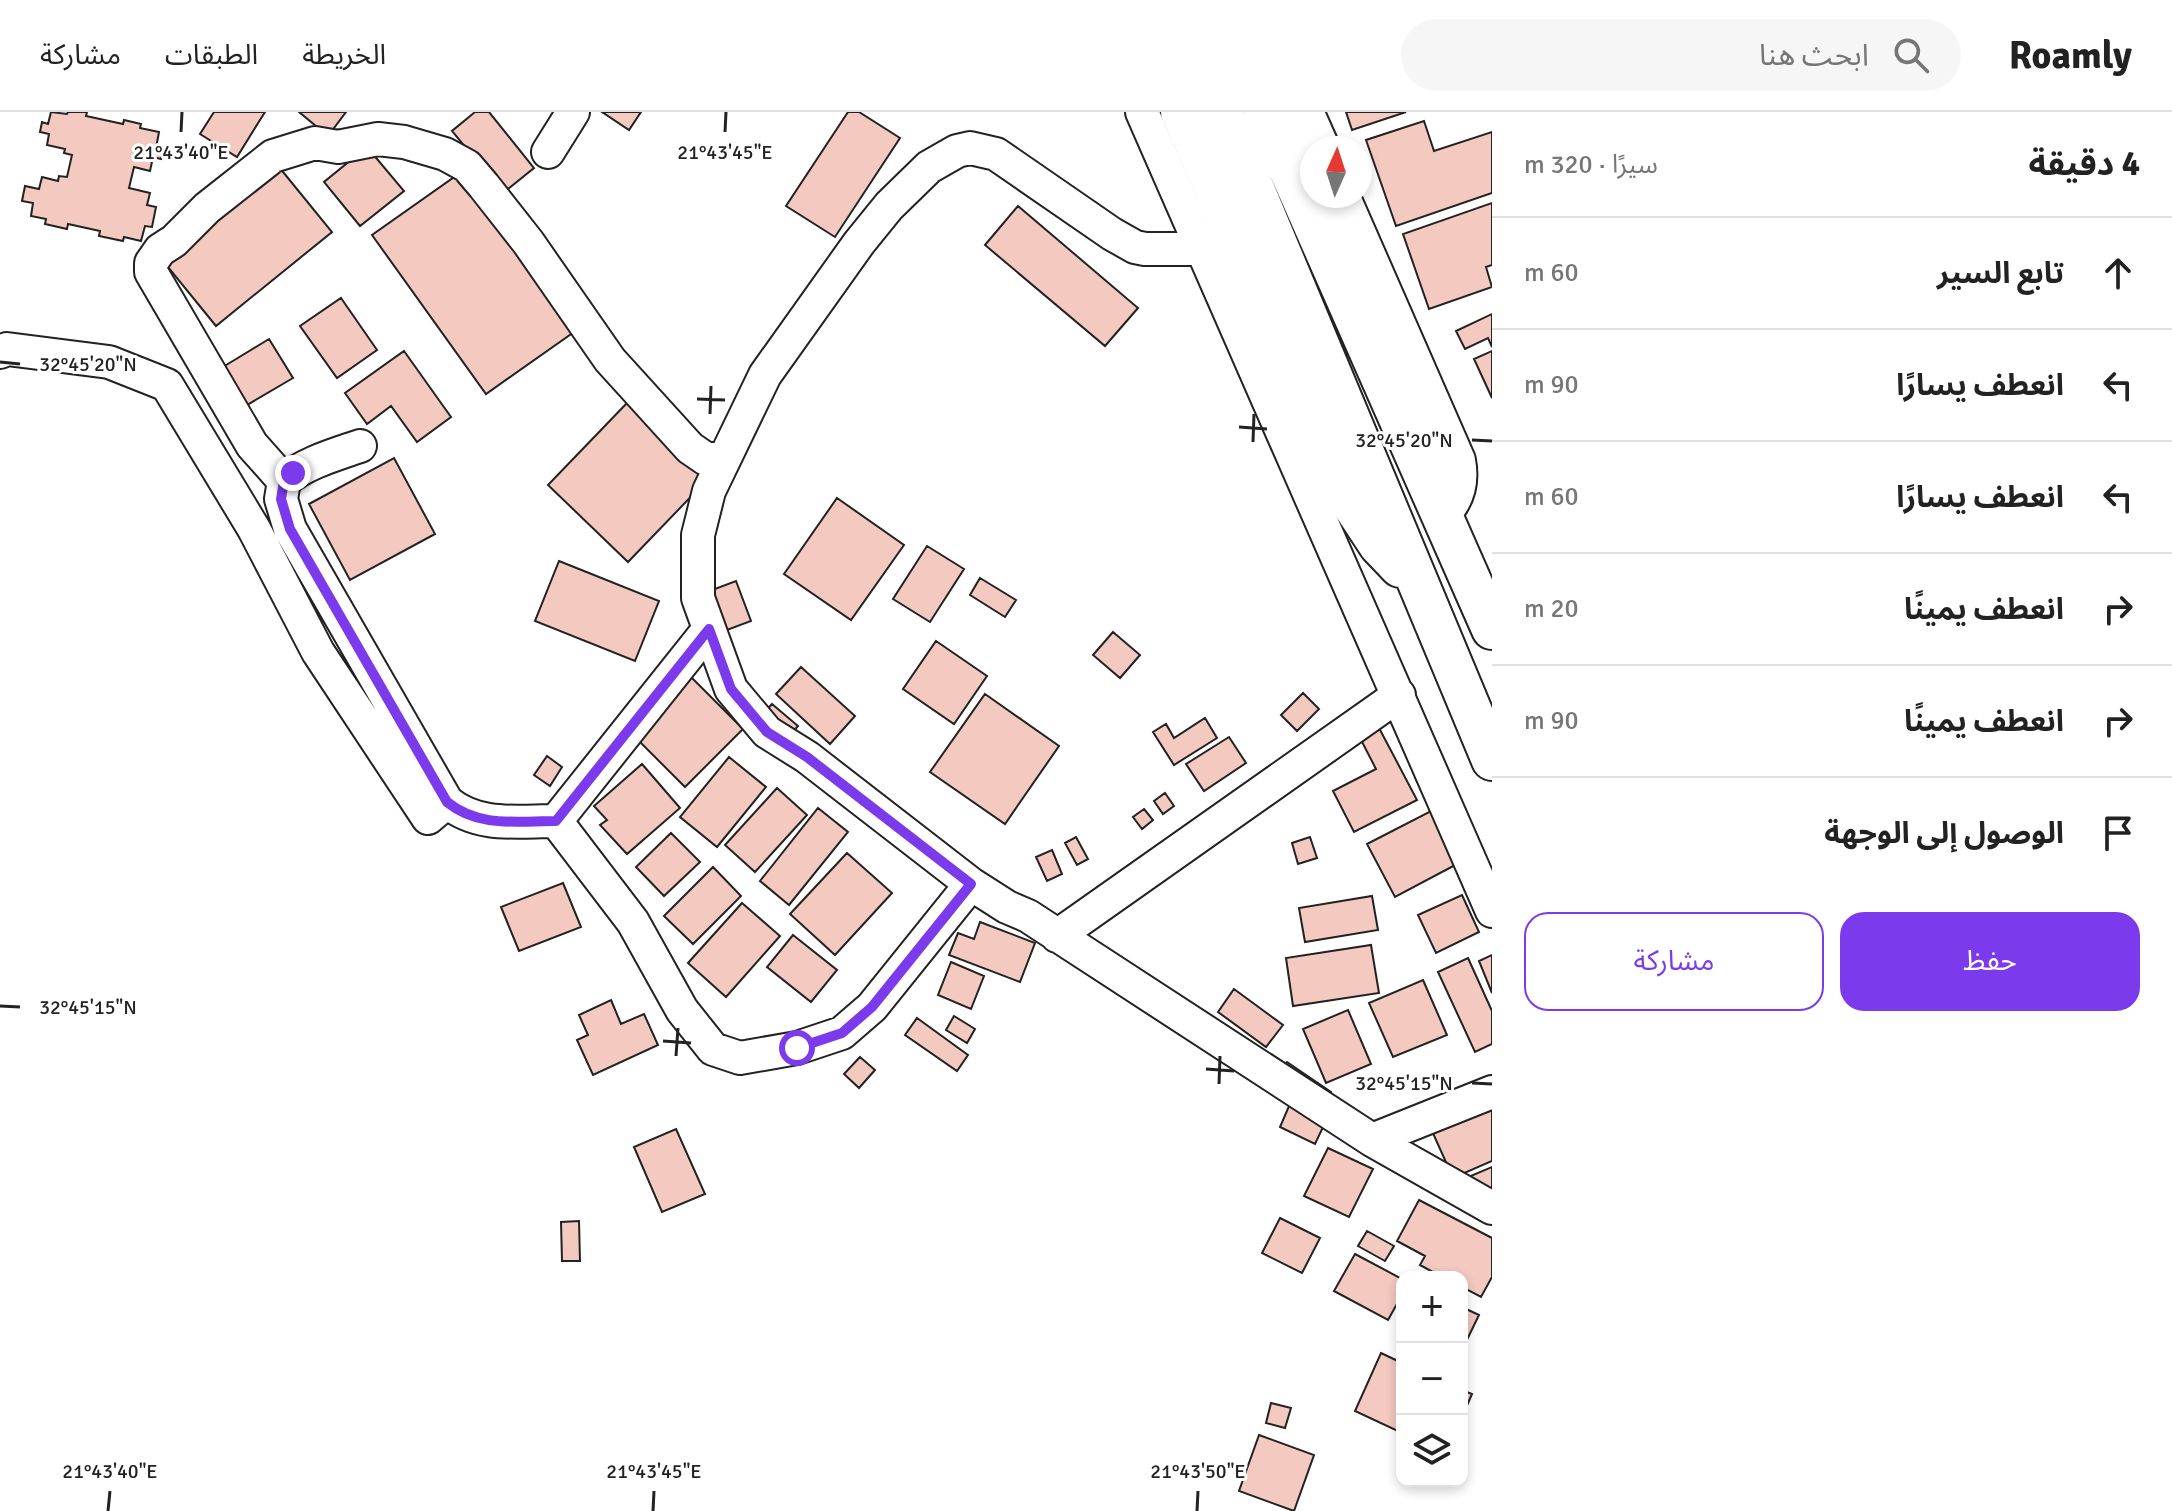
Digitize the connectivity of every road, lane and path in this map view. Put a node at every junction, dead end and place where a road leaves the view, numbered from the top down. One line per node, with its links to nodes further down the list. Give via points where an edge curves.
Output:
1 (573, 112): 7 (street)
2 (1142, 112): 9 (street)
3 (1181, 112): 15 (main road, via 1350,501 1379,545)
4 (1303, 112): 6 (main road)
5 (1238, 116): 14 (main road); 15 (main road)
6 (1314, 136)
7 (548, 152)
8 (1344, 208): 14 (main road, via 1455,461 1457,483)
9 (1201, 249): 12 (street, via 1135,247 996,154 957,151 929,167 859,243 765,375); 18 (street)
10 (0, 352): 20 (street, via 109,362 167,385 254,529 318,652 428,818)
11 (360, 446): 13 (street, via 304,466)
12 (722, 459): 13 (street, via 706,459 690,448 610,360 528,242 467,166 445,154 378,139 338,147 315,143 273,156 207,208 151,263 151,272 252,445); 16 (street, via 698,535 698,598)
13 (284, 481): 20 (street, via 281,499 290,529)
14 (1441, 512): 17 (main road)
15 (1418, 582): 19 (main road)
16 (709, 629): 21 (street); 22 (street, via 731,689 767,732)
17 (1492, 629)
18 (1399, 695): 23 (street); 24 (street)
19 (1492, 760)
20 (447, 802): 21 (street, via 460,812 498,823)
21 (556, 821): 22 (street, via 633,922 682,1010 713,1049 740,1058 842,1033 872,1007)
22 (971, 884): 24 (street)
23 (1492, 911)
24 (1057, 936): 26 (street)
25 (1492, 1092): 26 (street)
26 (1372, 1140): 27 (street)
27 (1492, 1208)

